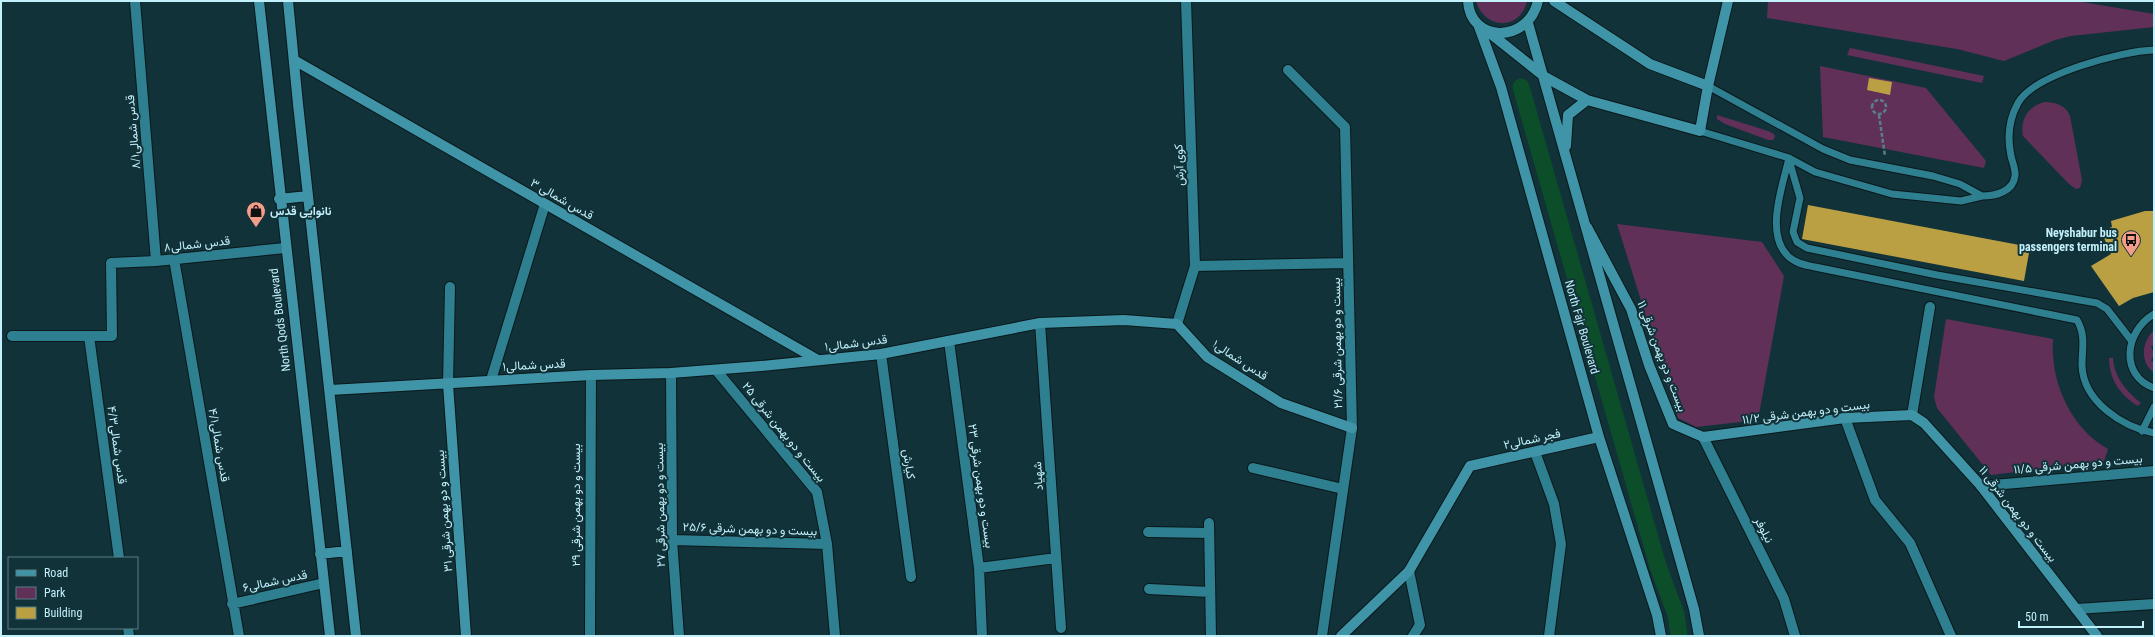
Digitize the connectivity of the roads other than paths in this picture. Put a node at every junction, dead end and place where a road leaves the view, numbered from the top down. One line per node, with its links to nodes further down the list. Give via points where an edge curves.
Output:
1 (135, 1): 28 (street, قدس شمالی۸/۱)
2 (259, 1): 23 (street, North Qods Boulevard)
3 (288, 1): 13 (street)
4 (1186, 1): 30 (street, کوی آرش)
5 (1460, 1): 10 (street)
6 (1468, 1): 10 (street)
7 (1538, 1): 11 (street)
8 (1554, 1): 16 (street, via 1650,64)
9 (1728, 1): 16 (street)
10 (1479, 23): 11 (street, via 1495,33 1518,30); 15 (street); 56 (street, North Fajr Boulevard, via 1501,87)
11 (1528, 23): 15 (street)
12 (2154, 50): 22 (lane, via 2142,50 2096,61 2053,76 2033,88 2019,101 2011,119 2008,134 2015,176 2010,187 1996,196)
13 (294, 60): 21 (street); 24 (street, قدس شمالی ۳)
14 (1288, 70): 29 (street, بیست و دو بهمن شرقی ۲۱/۶, via 1344,127)
15 (1545, 77): 17 (street); 19 (street)
16 (1708, 86): 18 (street); 22 (lane, via 1823,149 1850,160 1933,176 1960,184)
17 (1586, 100): 18 (street); 19 (street, via 1568,115)
18 (1700, 131): 20 (lane)
19 (1566, 156): 25 (street)
20 (1789, 158): 22 (lane, via 1816,172 1892,194 1961,201); 38 (lane, via 1800,198 1793,232 1797,242 1807,248 1937,275 2097,303 2107,309); 53 (lane, via 1776,218 1776,230 1786,255 1796,262 1815,268 2077,320 2082,328 2082,367 2087,384 2103,407 2129,426)
21 (308, 196): 23 (street); 48 (street)
22 (1982, 196)
23 (279, 199): 26 (street, North Qods Boulevard)
24 (545, 204): 41 (street, قدس شمالی ۳); 45 (street)
25 (1587, 227): 55 (street, بیست و دو بهمن شرقی ۱۱, via 1631,309 1649,365 1673,424); 93 (street, via 1694,609)
26 (285, 248): 27 (street, قدس شمالی۸); 66 (street, North Qods Boulevard)
27 (174, 259): 28 (street, قدس شمالی۸); 75 (street, قدس شمالی۴/۱)
28 (156, 261): 37 (street, قدس شمالی۸, via 111,263 112,336)
29 (1348, 263): 30 (street); 52 (street, بیست و دو بهمن شرقی ۲۱/۶)
30 (1195, 266): 35 (street, کوی آرش)
31 (450, 287): 46 (street)
32 (1930, 307): 50 (street)
33 (2154, 314): 38 (lane, via 2136,328)
34 (1040, 323): 35 (street, قدس شمالی۱, via 1124,320); 39 (street, قدس شمالی۱); 68 (street, شهیاد)
35 (1177, 324): 52 (street, قدس شمالی۱, via 1207,357 1281,403)
36 (12, 336): 37 (street)
37 (89, 336): 67 (street, قدس شمالی۴/۳)
38 (2131, 340): 47 (lane, via 2129,354 2132,366 2139,378)
39 (949, 341): 40 (street, قدس شمالی۱); 69 (street, بیست و دو بهمن شرقی ۲۳)
40 (881, 354): 41 (street, قدس شمالی۱); 71 (street, کیارش)
41 (818, 360): 42 (street, قدس شمالی۱)
42 (716, 370): 43 (street, قدس شمالی۱); 64 (street, بیست و دو بهمن شرقی ۲۵, via 817,492)
43 (671, 373): 44 (street, قدس شمالی۱); 63 (street, بیست و دو بهمن شرقی ۲۷)
44 (592, 375): 45 (street, قدس شمالی۱); 83 (street, بیست و دو بهمن شرقی ۲۹, via 589,453)
45 (491, 380): 46 (street, قدس شمالی۱)
46 (448, 384): 48 (street, قدس شمالی۱); 82 (street, بیست و دو بهمن شرقی ۳۱)
47 (2154, 388)
48 (330, 390): 65 (street)
49 (2154, 407): 53 (lane)
50 (1912, 415): 51 (street, بیست و دو بهمن شرقی ۱۱/۲); 60 (street, بیست و دو بهمن شرقی ۱۱, via 1924,422)
51 (1845, 418): 55 (street, بیست و دو بهمن شرقی ۱۱/۲); 95 (street, via 1876,500 1910,542)
52 (1352, 428): 61 (street, بیست و دو بهمن شرقی ۲۱/۶)
53 (2142, 431): 54 (lane)
54 (2154, 433)
55 (1703, 437): 94 (street, نیلوفر, via 1784,599)
56 (1599, 438): 57 (street, فجر شمالی۲); 92 (street, North Fajr Boulevard, via 1657,615)
57 (1535, 452): 70 (street, فجر شمالی۲, via 1470,466); 91 (street, via 1554,504 1561,544)
58 (1253, 468): 61 (street)
59 (2154, 470): 60 (street, بیست و دو بهمن شرقی ۱۱/۵)
60 (1981, 486): 77 (street, بیست و دو بهمن شرقی ۱۱)
61 (1343, 489): 88 (street, بیست و دو بهمن شرقی ۲۱/۶)
62 (1148, 532): 74 (street, via 1209,528)
63 (672, 540): 64 (street, بیست و دو بهمن شرقی ۲۵/۶); 84 (street, بیست و دو بهمن شرقی ۲۷)
64 (827, 544): 85 (street, بیست و دو بهمن شرقی ۲۵)
65 (347, 551): 66 (street); 81 (street)
66 (320, 554): 72 (street, North Qods Boulevard)
67 (119, 557)
68 (1056, 558): 69 (street); 78 (street, شهیاد)
69 (979, 568): 86 (street, بیست و دو بهمن شرقی ۲۳)
70 (1408, 572): 89 (street); 90 (street, via 1420,625)
71 (911, 577)
72 (324, 583): 75 (street, قدس شمالی۶); 80 (street, North Qods Boulevard)
73 (1149, 589): 74 (street)
74 (1210, 592): 87 (street)
75 (232, 604): 79 (street, قدس شمالی۴/۱)
76 (2154, 604): 77 (street)
77 (2076, 609): 96 (street, بیست و دو بهمن شرقی ۱۱)
78 (1060, 628)
79 (238, 636)
80 (330, 636)
81 (356, 636)
82 (466, 636)
83 (590, 636)
84 (679, 636)
85 (835, 636)
86 (982, 636)
87 (1211, 636)
88 (1322, 636)
89 (1341, 636)
90 (1413, 636)
91 (1549, 636)
92 (1661, 636)
93 (1699, 636)
94 (1795, 636)
95 (1951, 636)
96 (2097, 636)

